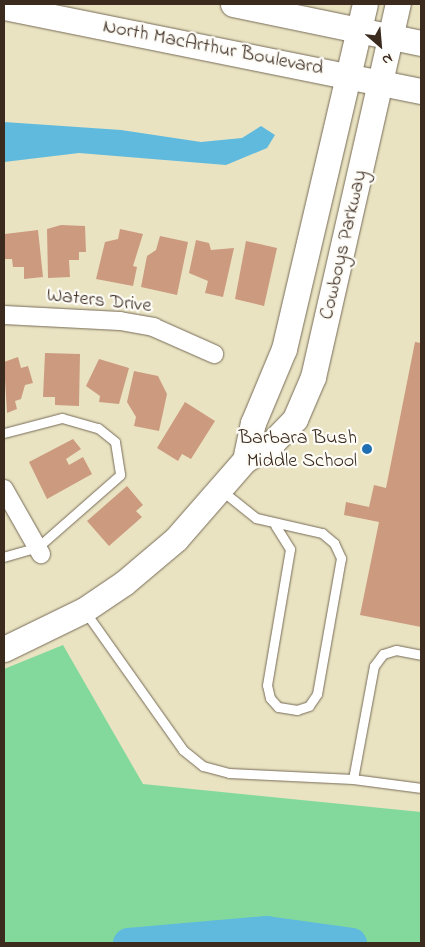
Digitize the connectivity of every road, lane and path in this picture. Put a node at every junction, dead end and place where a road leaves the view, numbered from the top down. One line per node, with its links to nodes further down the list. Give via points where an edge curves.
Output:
1 (233, 4): 5 (street)
2 (365, 4): 5 (street, Cowboys Parkway)
3 (398, 4): 6 (street, Cowboys Parkway)
4 (4, 7): 8 (street, North MacArthur Boulevard)
5 (359, 30): 6 (street); 8 (street, Cowboys Parkway)
6 (392, 37): 7 (street); 9 (street, Cowboys Parkway)
7 (421, 43)
8 (349, 75): 9 (street, North MacArthur Boulevard); 14 (street, Cowboys Parkway, via 284,349 253,423)
9 (382, 83): 10 (street, North MacArthur Boulevard); 14 (street, Cowboys Parkway, via 313,377 295,419 270,445)
10 (421, 91)
11 (4, 315): 12 (street, Waters Drive, via 129,322 153,327)
12 (214, 354)
13 (4, 433): 18 (lane, via 62,418 98,428 115,442 120,475)
14 (245, 460): 16 (street, Cowboys Parkway)
15 (4, 489): 18 (street)
16 (221, 490): 17 (lane, via 256,518); 20 (street, Cowboys Parkway, via 176,539)
17 (275, 525): 17 (lane, via 290,549 267,684 270,698 278,707 297,710 309,706 317,694 341,558 334,543 322,533)
18 (40, 550): 19 (lane)
19 (4, 557)
20 (84, 610): 21 (street, Cowboys Parkway); 23 (lane, via 183,750 204,766 229,773)
21 (4, 649)
22 (421, 655): 23 (lane, via 396,650 383,654 374,666)
23 (353, 779): 24 (lane)
24 (421, 788)

